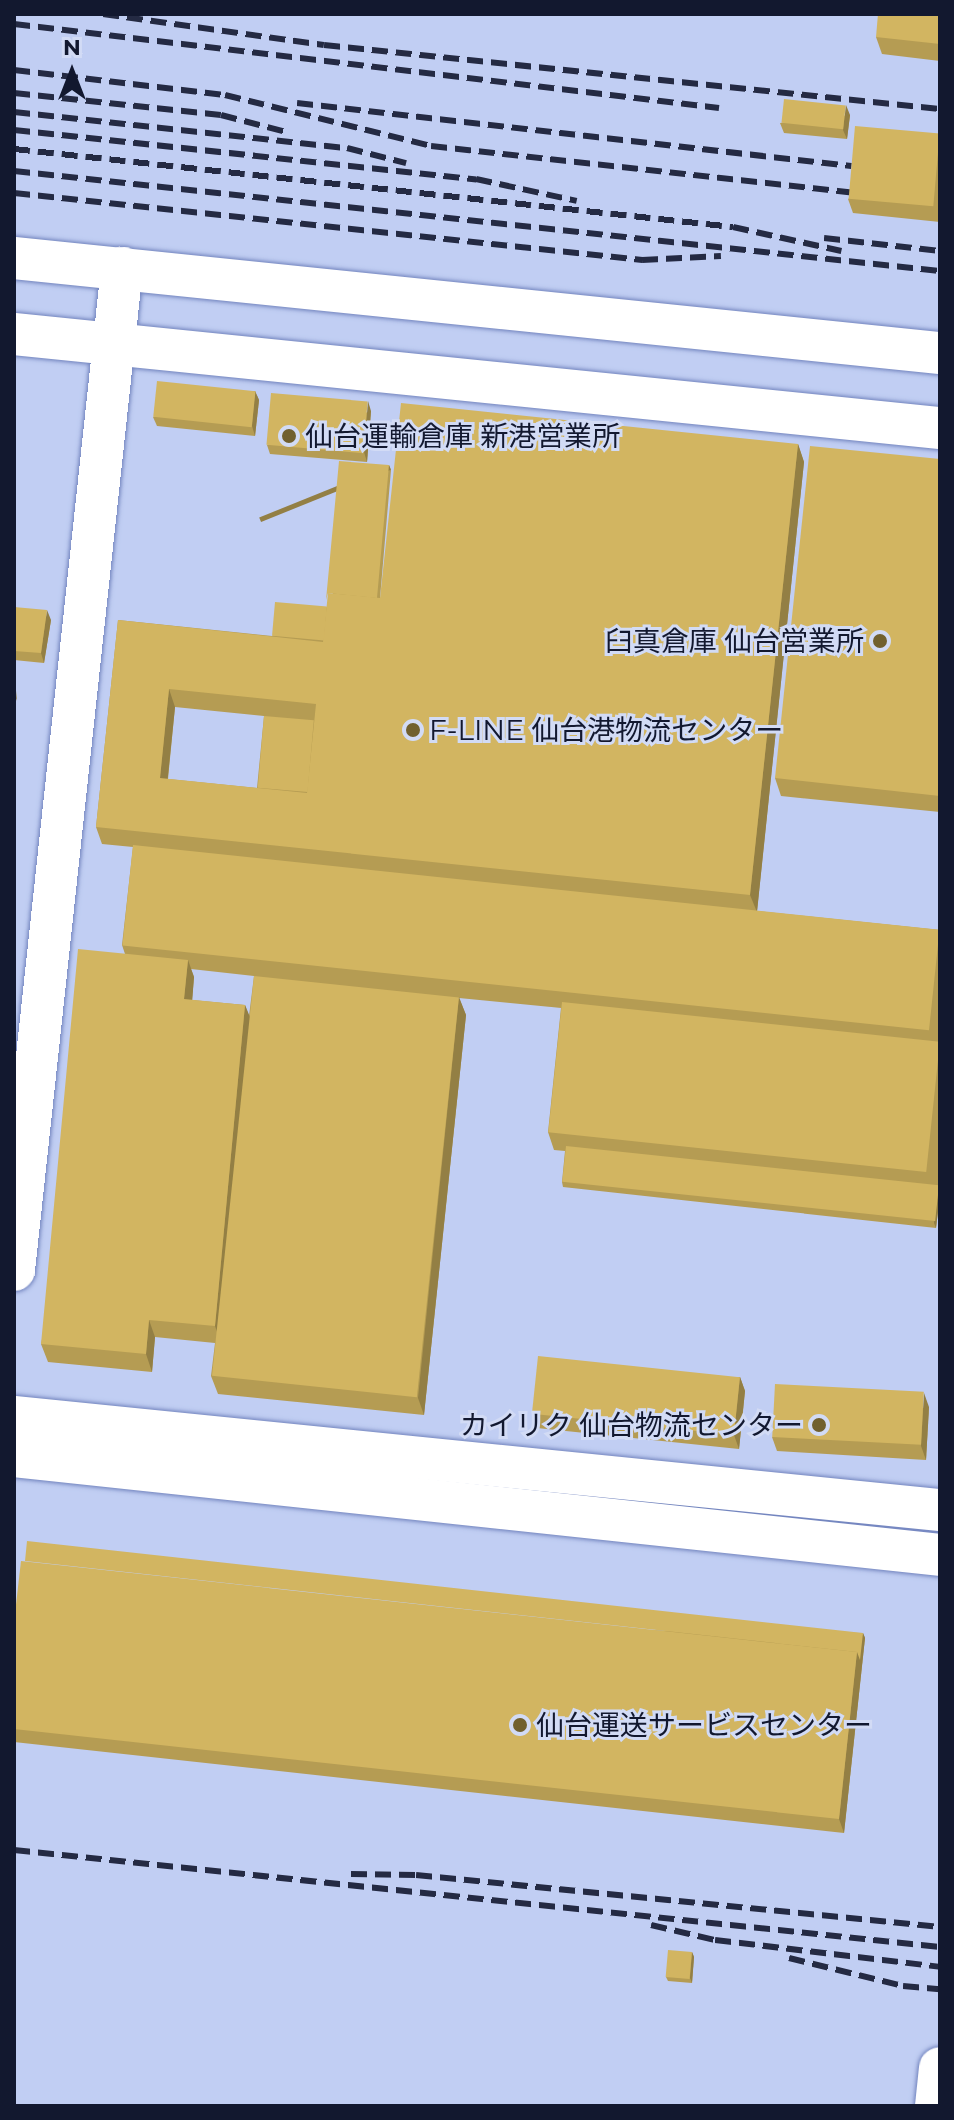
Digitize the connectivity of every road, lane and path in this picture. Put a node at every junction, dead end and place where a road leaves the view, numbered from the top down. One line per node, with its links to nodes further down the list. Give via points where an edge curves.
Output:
1 (14, 258): 2 (street)
2 (122, 268): 4 (street); 5 (street)
3 (14, 334): 4 (street)
4 (113, 344): 6 (street); 7 (street)
5 (940, 353)
6 (940, 428)
7 (14, 1270)
8 (14, 1417): 10 (street)
9 (14, 1456): 11 (street)
10 (940, 1510)
11 (940, 1555)
12 (940, 2068): 13 (street)
13 (936, 2106)

